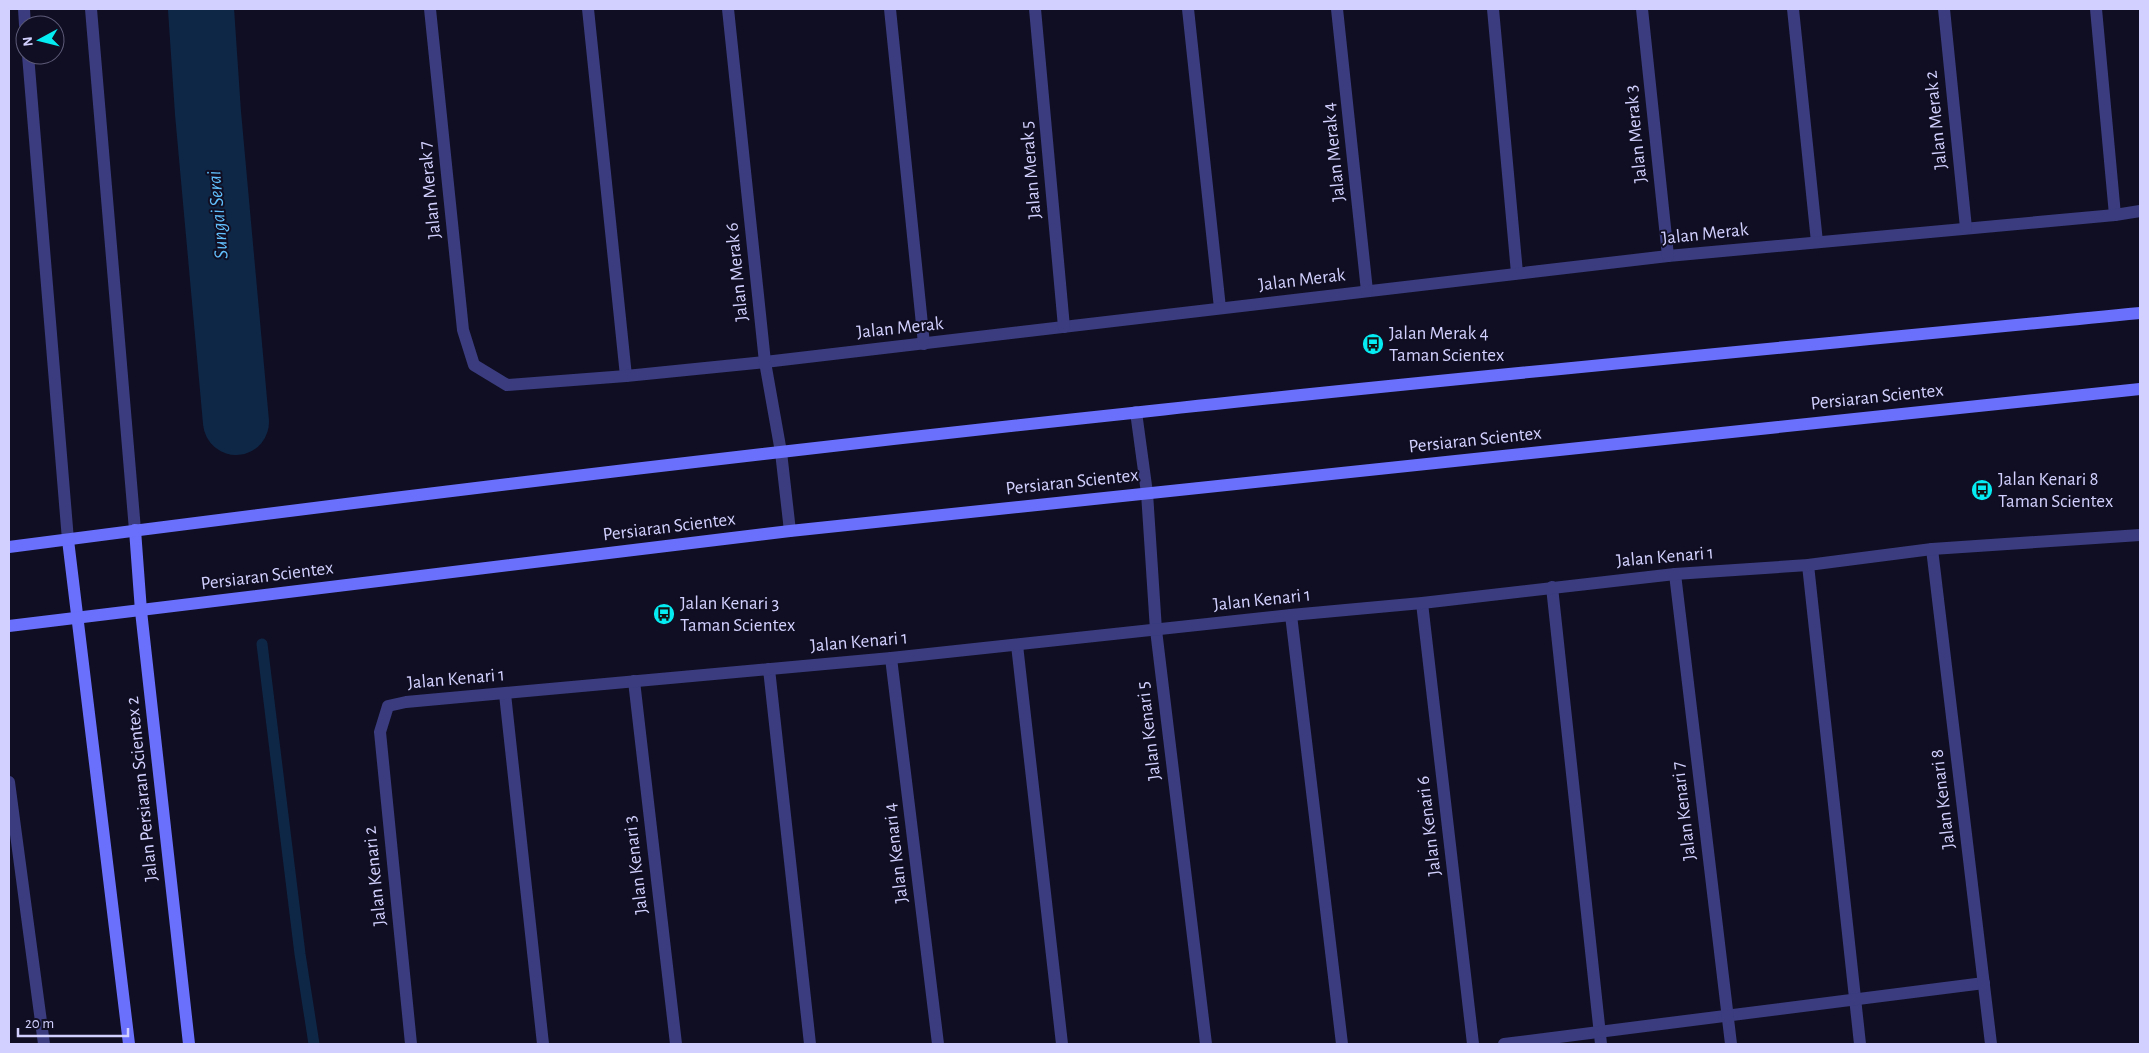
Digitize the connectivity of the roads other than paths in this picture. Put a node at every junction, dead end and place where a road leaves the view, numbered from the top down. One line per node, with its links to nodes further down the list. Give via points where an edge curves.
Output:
1 (91, 9): 33 (street)
2 (430, 9): 27 (street, Jalan Merak 7, via 463,330)
3 (588, 9): 28 (street)
4 (728, 9): 26 (street, Jalan Merak 6)
5 (890, 9): 25 (street)
6 (1035, 9): 24 (street, Jalan Merak 5)
7 (1188, 9): 22 (street)
8 (1337, 9): 21 (street, Jalan Merak 4)
9 (1494, 9): 20 (street)
10 (1642, 9): 19 (street, Jalan Merak 3)
11 (1793, 9): 18 (street)
12 (1944, 9): 17 (street, Jalan Merak 2)
13 (2096, 9): 16 (street)
14 (29, 65): 36 (street)
15 (2140, 211): 16 (street, Jalan Merak)
16 (2115, 215): 17 (street, Jalan Merak)
17 (1966, 228): 18 (street, Jalan Merak)
18 (1817, 242): 19 (street, Jalan Merak)
19 (1668, 256): 20 (street, Jalan Merak)
20 (1517, 273): 21 (street, Jalan Merak)
21 (1368, 291): 22 (street, Jalan Merak)
22 (1220, 308): 24 (street, Jalan Merak)
23 (2140, 313): 30 (street)
24 (1064, 327): 25 (street, Jalan Merak)
25 (924, 344): 26 (street, Jalan Merak)
26 (765, 362): 28 (street, Jalan Merak); 31 (street, Jalan Merak 6)
27 (474, 365): 28 (street, Jalan Merak, via 507,385)
28 (626, 376)
29 (2140, 389): 32 (street, Persiaran Scientex)
30 (1136, 412): 31 (street); 32 (street, Jalan Kenari 5)
31 (781, 452): 33 (street); 34 (street, Jalan Merak 6)
32 (1147, 493): 34 (street, Persiaran Scientex); 47 (street, Jalan Kenari 5)
33 (135, 530): 36 (street); 43 (street, Jalan Persiaran Scientex 2)
34 (790, 531): 43 (street, Persiaran Scientex)
35 (2140, 535): 38 (street, Jalan Kenari 1)
36 (68, 540): 37 (street); 45 (street)
37 (9, 548)
38 (1932, 549): 39 (street, Jalan Kenari 1); 55 (street, Jalan Kenari 8)
39 (1808, 565): 40 (street, Jalan Kenari 1); 56 (street)
40 (1675, 574): 41 (street, Jalan Kenari 1); 57 (street, Jalan Kenari 7)
41 (1552, 587): 42 (street, Jalan Kenari 1); 58 (street)
42 (1422, 603): 44 (street, Jalan Kenari 1); 70 (street, Jalan Kenari 6)
43 (141, 611): 45 (street, Persiaran Scientex); 61 (street, Jalan Persiaran Scientex 2)
44 (1291, 615): 47 (street, Jalan Kenari 1); 69 (street)
45 (77, 619): 46 (street, Persiaran Scientex); 60 (street)
46 (9, 626)
47 (1156, 630): 48 (street, Jalan Kenari 1); 68 (street, Jalan Kenari 5)
48 (1017, 645): 49 (street, Jalan Kenari 1); 67 (street)
49 (891, 658): 50 (street, Jalan Kenari 1); 66 (street, Jalan Kenari 4)
50 (769, 669): 51 (street, Jalan Kenari 1); 65 (street)
51 (634, 681): 52 (street, Jalan Kenari 1); 64 (street, Jalan Kenari 3)
52 (505, 694): 53 (street, Jalan Kenari 1); 63 (street)
53 (388, 706): 62 (street, Jalan Kenari 2, via 380,732)
54 (9, 782): 59 (street)
55 (1984, 982): 56 (street); 74 (street, Jalan Kenari 8)
56 (1854, 998): 57 (street); 73 (street)
57 (1727, 1014): 58 (street); 72 (street, Jalan Kenari 7)
58 (1601, 1038): 71 (street)
59 (44, 1044)
60 (129, 1044)
61 (189, 1044)
62 (411, 1044)
63 (543, 1044)
64 (676, 1044)
65 (810, 1044)
66 (938, 1044)
67 (1062, 1044)
68 (1206, 1044)
69 (1342, 1044)
70 (1474, 1044)
71 (1504, 1044)
72 (1731, 1044)
73 (1860, 1044)
74 (1991, 1044)

